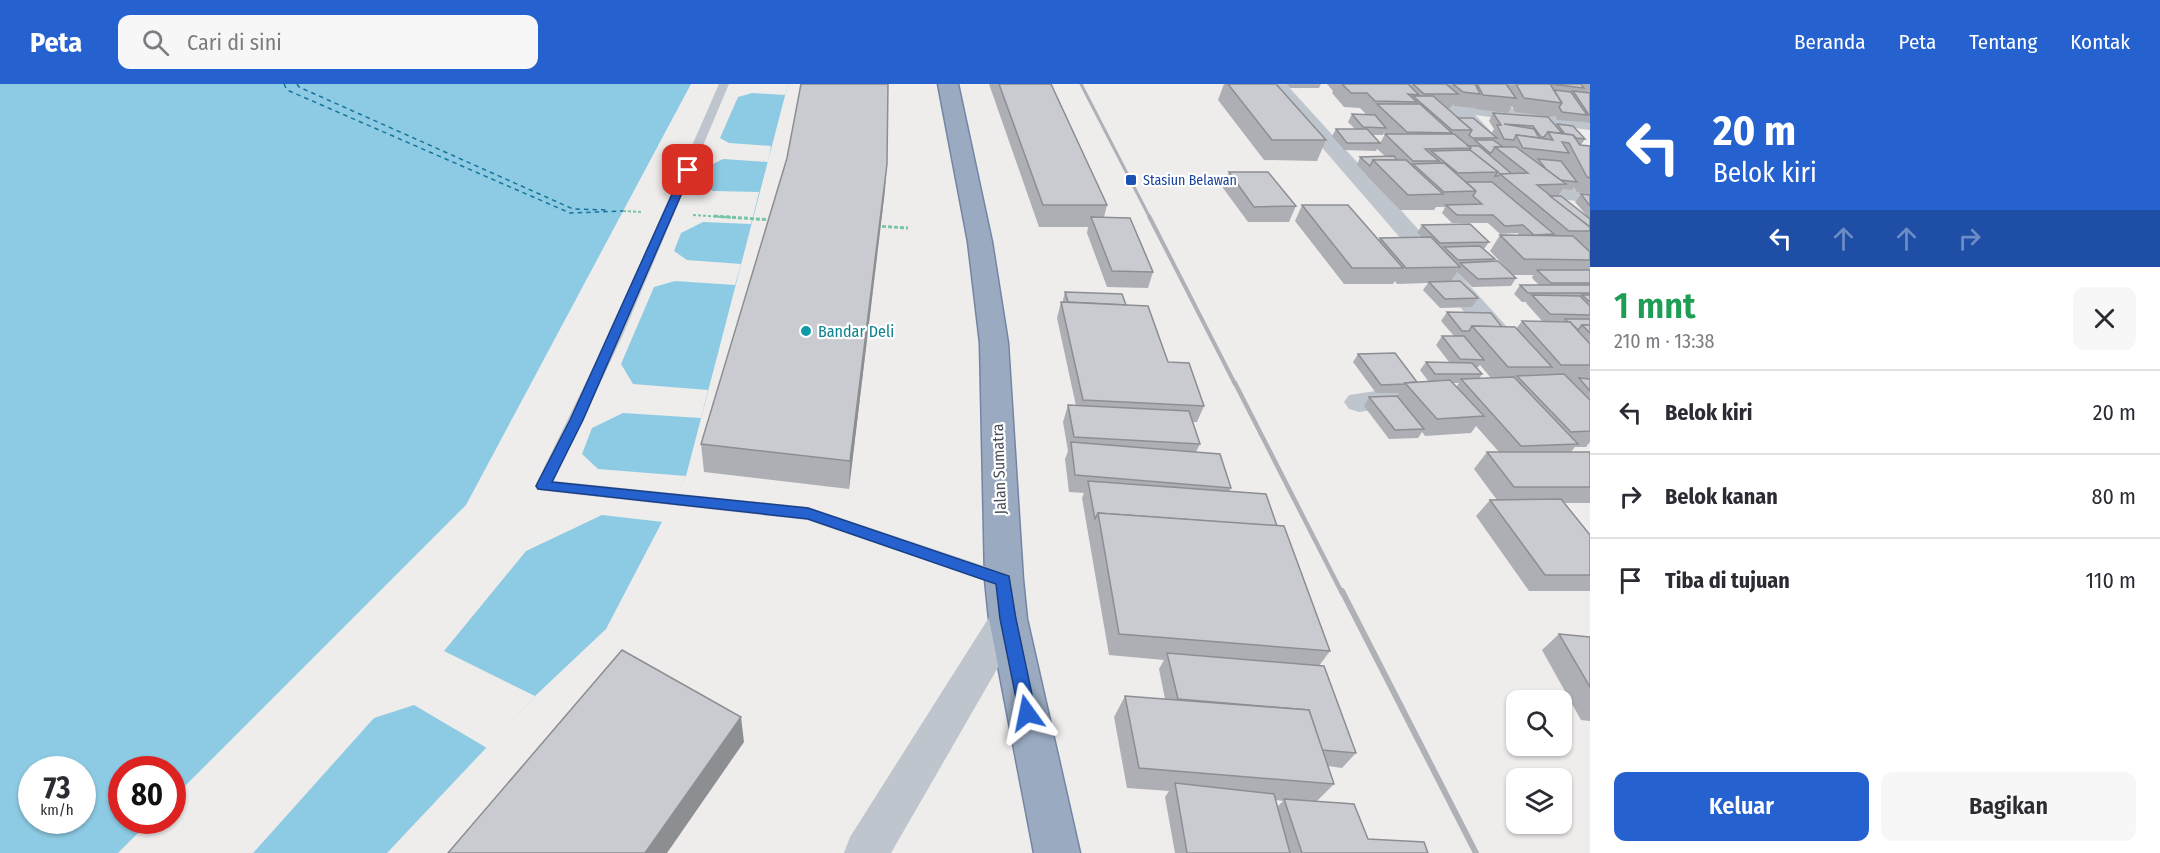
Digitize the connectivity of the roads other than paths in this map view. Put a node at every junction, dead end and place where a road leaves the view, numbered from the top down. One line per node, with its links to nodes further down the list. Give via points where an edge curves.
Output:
1 (724, 84): 13 (lane, via 670,213 543,486 808,514)
2 (948, 84): 13 (highway, Jalan Sumatra, via 980,242 994,343)
3 (1276, 84): 10 (street)
4 (1427, 84): 5 (street)
5 (1455, 107): 6 (street); 7 (street)
6 (1590, 124)
7 (1515, 165)
8 (1590, 196): 9 (street, via 1540,184)
9 (1573, 213)
10 (1522, 360)
11 (1430, 393): 12 (street)
12 (1359, 402)
13 (1004, 580): 14 (highway, Jalan Sumatra)
14 (1008, 619): 15 (street); 16 (highway, Jalan Sumatra)
15 (866, 853)
16 (1057, 853)

